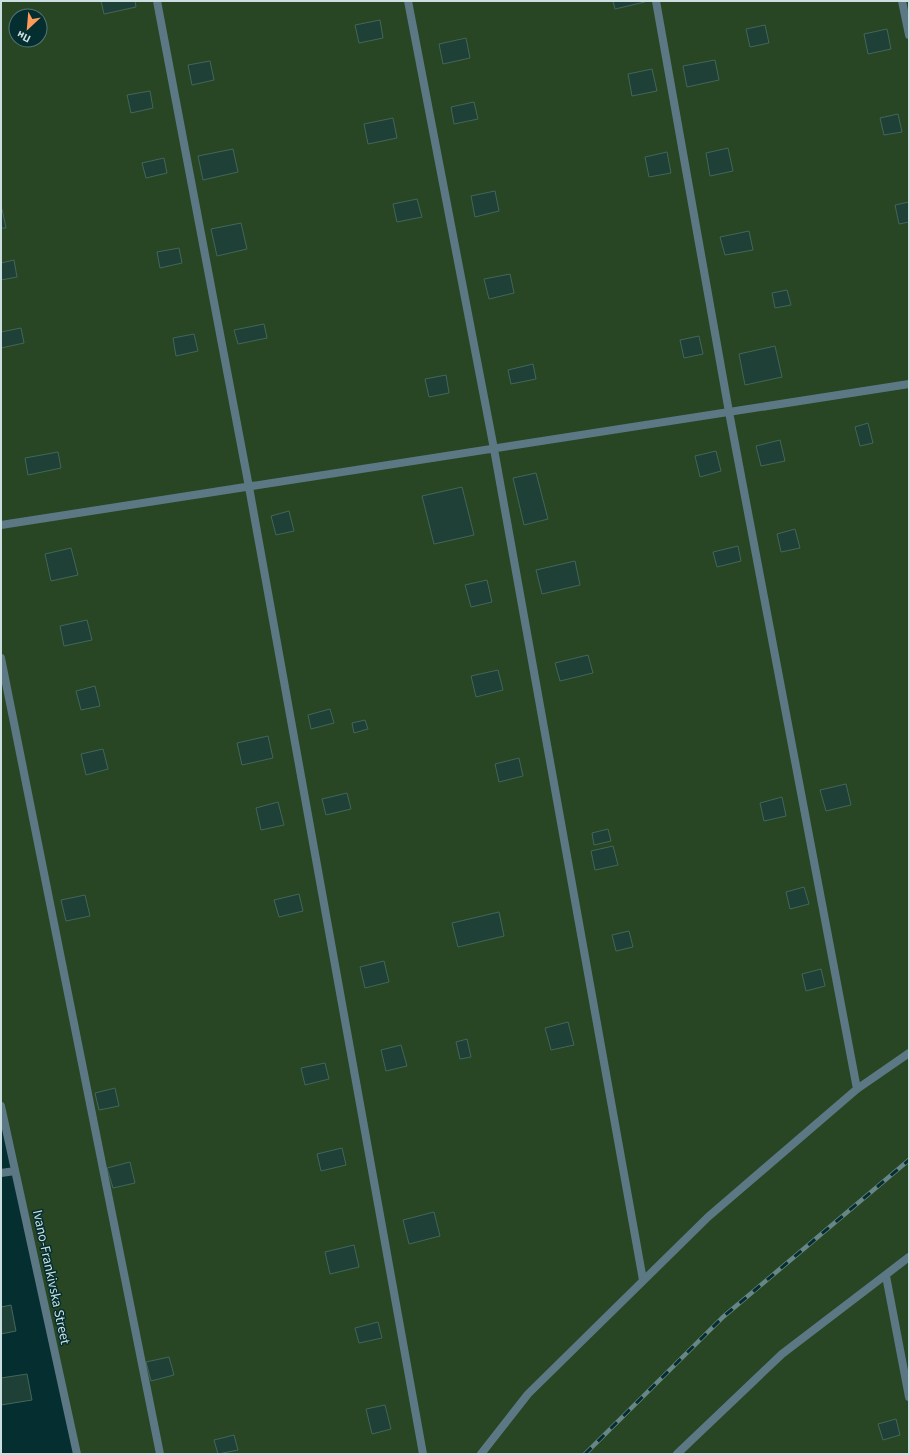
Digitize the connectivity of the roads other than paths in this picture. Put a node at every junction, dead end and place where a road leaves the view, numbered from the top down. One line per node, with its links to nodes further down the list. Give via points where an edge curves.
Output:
1 (157, 1): 9 (street)
2 (408, 1): 8 (street)
3 (656, 1): 7 (street)
4 (902, 1): 5 (street)
5 (909, 35)
6 (909, 384): 7 (street)
7 (729, 412): 8 (street); 13 (street)
8 (494, 449): 9 (street); 19 (street)
9 (249, 487): 10 (street); 23 (street)
10 (1, 526)
11 (1, 658): 22 (street)
12 (909, 1053): 13 (street)
13 (857, 1089): 19 (street, via 708,1217)
14 (1, 1106): 15 (street, Ivano-Frankivska Street)
15 (15, 1171): 16 (street); 21 (street, Ivano-Frankivska Street)
16 (1, 1173)
17 (909, 1257): 18 (street)
18 (886, 1276): 20 (street); 25 (street, via 782,1354)
19 (643, 1280): 24 (street, via 528,1394)
20 (909, 1397)
21 (78, 1454)
22 (160, 1454)
23 (423, 1454)
24 (481, 1454)
25 (677, 1454)

